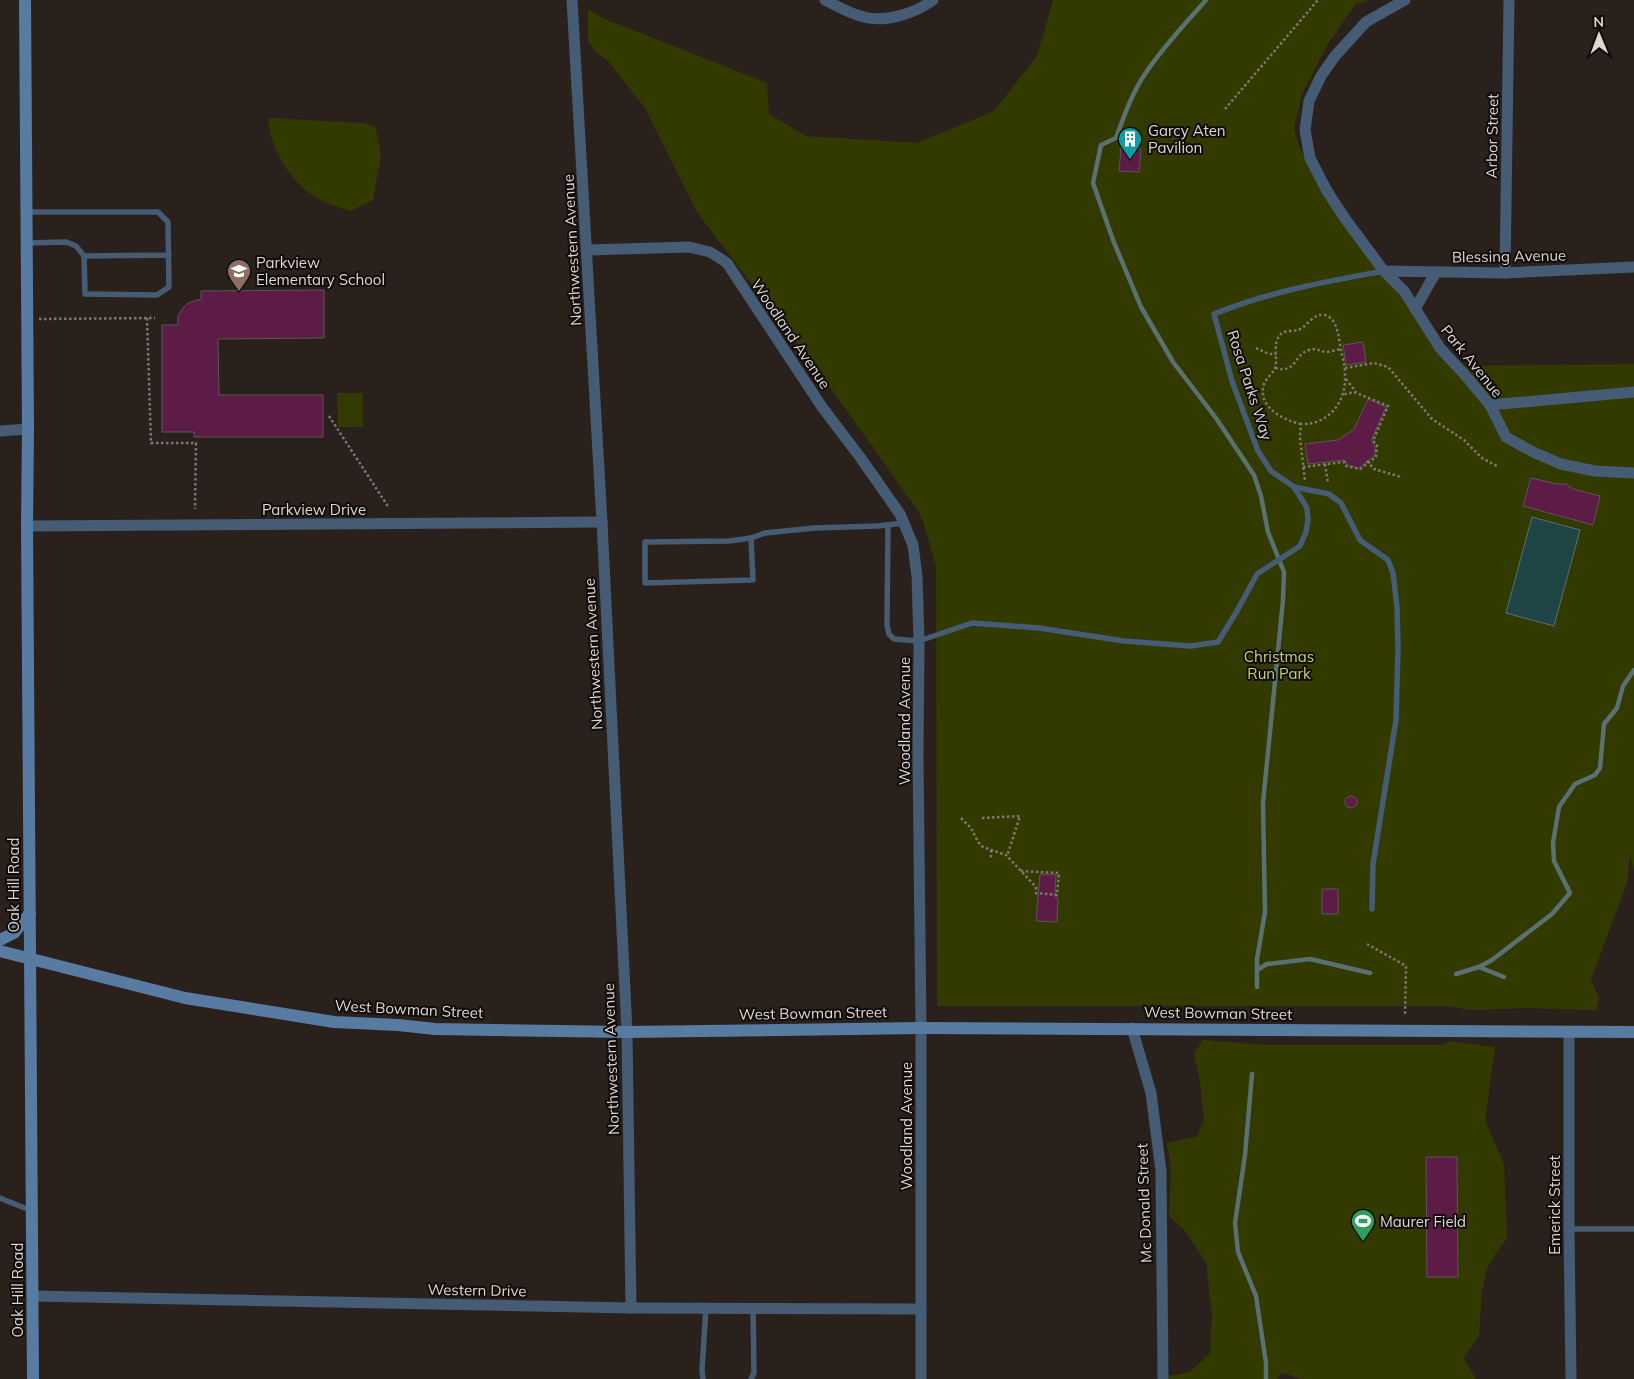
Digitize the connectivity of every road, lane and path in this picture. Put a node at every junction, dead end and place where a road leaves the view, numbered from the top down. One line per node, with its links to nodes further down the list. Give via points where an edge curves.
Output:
1 (25, 0): 9 (street, Oak Hill Road)
2 (572, 0): 11 (street, Northwestern Avenue)
3 (824, 0): 4 (street, via 865,18 883,18 924,7)
4 (934, 0)
5 (1318, 0): 8 (path)
6 (1406, 0): 15 (street, Park Avenue, via 1366,22 1335,56 1309,101 1305,130 1310,158 1326,191)
7 (1509, 0): 17 (street, Arbor Street)
8 (1225, 109)
9 (27, 212): 10 (street, Oak Hill Road); 12 (lane, via 158,212 168,222)
10 (27, 243): 13 (lane, via 66,242 76,246); 21 (street, Oak Hill Road)
11 (588, 250): 49 (street, Northwestern Avenue); 50 (street, Woodland Avenue, via 689,247 710,252 727,263)
12 (169, 255): 13 (lane); 13 (lane, via 169,287 157,295 85,294)
13 (84, 256)
14 (1634, 267): 17 (street, Blessing Avenue)
15 (1384, 271): 16 (street, Blessing Avenue); 18 (street, Park Avenue, via 1404,291); 45 (lane, Rosa Parks Way, via 1266,295 1214,314 1232,381 1258,451 1271,470)
16 (1436, 272): 17 (street, Blessing Avenue); 18 (street)
17 (1505, 273)
18 (1415, 309): 31 (street, Park Avenue, via 1440,348)
19 (147, 318): 20 (path); 21 (path); 48 (path, via 151,443 196,443)
20 (156, 318)
21 (28, 320): 34 (street, Oak Hill Road)
22 (1256, 348): 24 (path)
23 (1341, 349): 24 (path, via 1333,321 1323,315 1315,317 1299,330 1280,334); 25 (path, via 1326,352 1309,350 1291,367); 26 (path)
24 (1276, 354): 25 (path)
25 (1275, 368): 33 (path, via 1264,388 1266,404 1278,415)
26 (1344, 368): 27 (path); 40 (path, via 1374,363 1388,367 1432,419)
27 (1345, 375): 29 (path); 30 (path)
28 (1634, 392): 31 (street)
29 (1357, 393): 30 (path); 38 (path, via 1388,406 1373,441 1377,445 1376,457)
30 (1341, 395): 33 (path, via 1336,408 1325,418 1313,424)
31 (1490, 405): 42 (street, Park Avenue, via 1506,437 1533,452 1561,464 1595,471)
32 (329, 416): 47 (path)
33 (1301, 424): 37 (path)
34 (28, 428): 35 (street); 52 (street, Oak Hill Road)
35 (0, 431)
36 (1307, 454): 37 (path)
37 (1302, 455): 41 (path)
38 (1368, 462): 39 (path, via 1360,470 1346,466 1344,462); 43 (path, via 1374,470)
39 (1325, 464): 41 (path); 44 (path)
40 (1497, 466)
41 (1303, 467): 46 (path)
42 (1634, 473)
43 (1400, 477)
44 (1328, 483)
45 (1294, 487): 46 (lane); 54 (lane, Rosa Parks Way, via 1307,508 1306,532 1300,546 1257,574 1218,642 1191,646 972,623)
46 (1306, 490): 61 (lane, via 1329,494 1341,504 1360,540 1388,560 1393,573 1398,649 1396,720 1373,864)
47 (389, 508)
48 (195, 509)
49 (602, 522): 52 (street, Parkview Drive); 70 (street, Northwestern Avenue)
50 (904, 524): 51 (lane); 54 (street, Woodland Avenue, via 913,545 917,576)
51 (888, 525): 53 (lane, via 814,528 765,533); 54 (lane, via 889,634 894,640)
52 (27, 526): 62 (street, Oak Hill Road)
53 (751, 538): 53 (lane, via 646,542 645,584 753,580)
54 (919, 641): 68 (street, Woodland Avenue)
55 (962, 818): 57 (path, via 978,842)
56 (982, 818): 58 (path, via 1020,816)
57 (991, 850): 58 (path); 59 (path)
58 (1007, 856): 60 (path)
59 (991, 858)
60 (1021, 871): 60 (path, via 1036,887 1036,893 1057,895 1058,873)
61 (1372, 909)
62 (30, 913): 63 (street, via 14,932); 66 (street, Oak Hill Road)
63 (0, 940)
64 (1367, 944): 67 (path, via 1406,966)
65 (0, 951): 66 (street, West Bowman Street)
66 (30, 958): 70 (street, West Bowman Street, via 185,998 334,1022 435,1029); 74 (street, Oak Hill Road)
67 (1405, 1014)
68 (921, 1028): 69 (street, West Bowman Street); 70 (street, West Bowman Street); 81 (street, Woodland Avenue)
69 (1132, 1028): 71 (street, West Bowman Street); 86 (street, Mc Donald Street, via 1151,1093 1161,1171)
70 (627, 1032): 78 (street, Northwestern Avenue)
71 (1569, 1032): 72 (street, West Bowman Street); 76 (street, Emerick Street)
72 (1634, 1032)
73 (0, 1198): 74 (lane)
74 (32, 1211): 77 (street, Oak Hill Road)
75 (1634, 1228): 76 (lane)
76 (1568, 1229): 87 (street, Emerick Street)
77 (33, 1296): 78 (street, Western Drive); 82 (street, Oak Hill Road)
78 (631, 1308): 79 (street, Western Drive)
79 (706, 1308): 80 (street, Western Drive); 83 (lane)
80 (753, 1308): 81 (street, Western Drive); 84 (lane, via 754,1373)
81 (921, 1309): 85 (street, Woodland Avenue)
82 (33, 1379)
83 (703, 1379)
84 (751, 1379)
85 (922, 1379)
86 (1163, 1379)
87 (1571, 1379)

